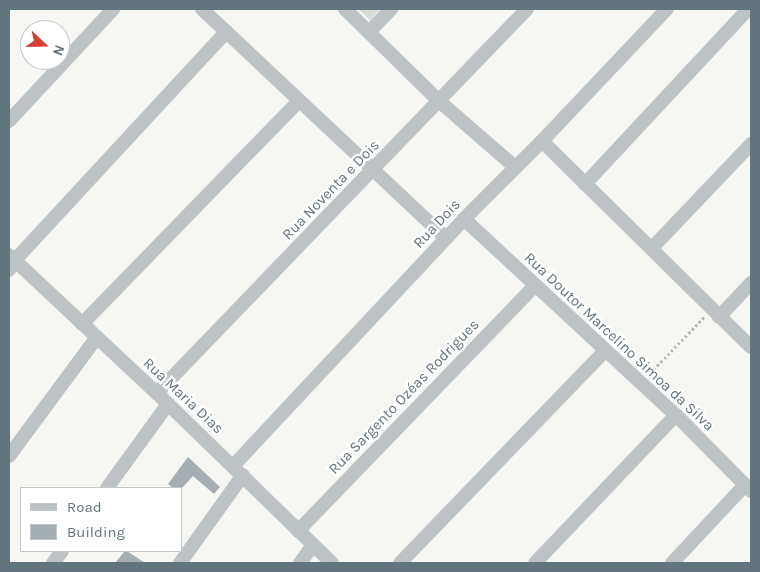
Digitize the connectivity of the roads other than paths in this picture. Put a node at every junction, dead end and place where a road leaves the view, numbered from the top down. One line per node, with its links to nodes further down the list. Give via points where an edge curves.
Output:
1 (113, 9): 12 (street)
2 (202, 9): 8 (street)
3 (345, 9): 9 (street)
4 (390, 9): 9 (street)
5 (527, 9): 11 (street, Rua Noventa e Dois)
6 (667, 9): 13 (street, Rua Dois)
7 (748, 9): 17 (street)
8 (226, 32): 10 (street); 21 (street)
9 (369, 32): 11 (street)
10 (299, 101): 16 (street); 25 (street)
11 (440, 101): 15 (street); 16 (street, Rua Noventa e Dois)
12 (9, 121)
13 (542, 141): 15 (street, Rua Dois); 17 (street)
14 (751, 144): 20 (street)
15 (515, 167): 18 (street, Rua Dois)
16 (373, 170): 19 (street); 29 (street, Rua Noventa e Dois)
17 (585, 184): 20 (street)
18 (464, 219): 19 (street, Rua Dois); 23 (street, Rua Doutor Marcelino Simoa da Silva)
19 (446, 238): 33 (street, Rua Dois)
20 (652, 248): 24 (street)
21 (11, 262): 25 (street, Rua Maria Dias)
22 (751, 283): 24 (street)
23 (535, 286): 28 (street, Rua Doutor Marcelino Simoa da Silva); 36 (street, Rua Sargento Ozéas Rodrigues)
24 (715, 313): 27 (street)
25 (82, 324): 26 (street, Rua Maria Dias)
26 (97, 338): 29 (street, Rua Maria Dias); 32 (street)
27 (751, 347)
28 (605, 351): 31 (street, Rua Doutor Marcelino Simoa da Silva); 43 (street)
29 (157, 393): 30 (street, Rua Maria Dias)
30 (168, 404): 33 (street, Rua Maria Dias); 34 (street)
31 (676, 414): 35 (street, Rua Doutor Marcelino Simoa da Silva); 44 (street)
32 (9, 456)
33 (238, 470): 36 (street, Rua Maria Dias); 40 (street, Rua Dois)
34 (108, 487)
35 (748, 488): 45 (street)
36 (298, 531): 37 (street, Rua Maria Dias)
37 (313, 545): 41 (street); 42 (street, Rua Maria Dias)
38 (61, 552): 39 (street)
39 (53, 563)
40 (180, 563)
41 (300, 563)
42 (332, 563)
43 (400, 563)
44 (535, 563)
45 (672, 563)

